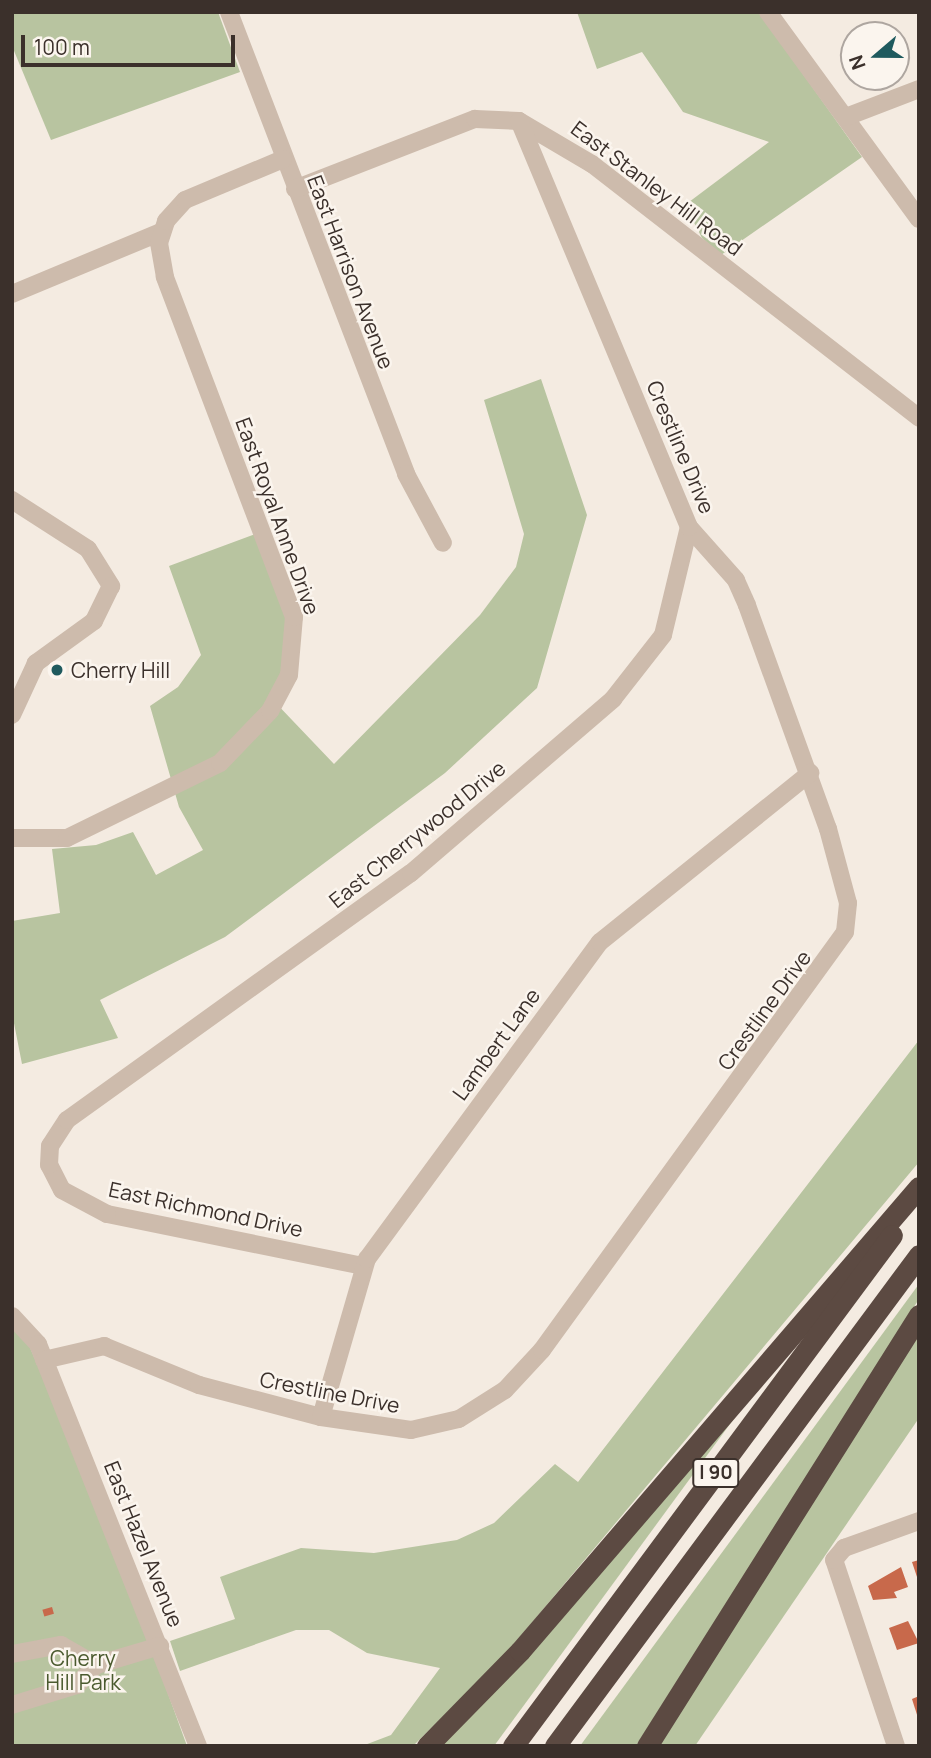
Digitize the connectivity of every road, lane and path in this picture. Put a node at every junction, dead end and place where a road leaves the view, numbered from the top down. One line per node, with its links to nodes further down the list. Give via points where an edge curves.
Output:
1 (229, 12): 6 (street, East Harrison Avenue)
2 (768, 12): 4 (street)
3 (919, 89): 4 (street)
4 (846, 117): 8 (street)
5 (519, 121): 7 (street, East Stanley Hill Road, via 475,119); 11 (street, East Stanley Hill Road, via 601,171); 13 (street, Crestline Drive)
6 (283, 159): 7 (street, East Harrison Avenue); 9 (street, via 185,200)
7 (295, 189): 14 (street, East Harrison Avenue, via 406,474)
8 (919, 219)
9 (161, 232): 10 (street); 17 (street, East Royal Anne Drive, via 165,277 294,617 295,658 270,711 220,763 67,838)
10 (12, 294)
11 (919, 418)
12 (12, 500): 15 (street, via 88,550 111,586 94,621 36,663)
13 (689, 527): 16 (street, Crestline Drive, via 736,580); 18 (street, East Cherrywood Drive, via 663,635 613,699 411,873 68,1120 50,1146)
14 (443, 543)
15 (12, 715)
16 (810, 773): 22 (street, Lambert Lane, via 600,942); 26 (street, Crestline Drive, via 848,903 839,946 542,1350 489,1402 441,1425 391,1429)
17 (12, 838)
18 (52, 1175): 22 (street, East Richmond Drive, via 76,1201 107,1214)
19 (919, 1187): 33 (highway, via 520,1651)
20 (919, 1200): 34 (highway, I 90)
21 (919, 1255): 35 (highway, I 90)
22 (363, 1266): 26 (street, Lambert Lane)
23 (919, 1315): 36 (highway)
24 (12, 1316): 25 (street, East Hazel Avenue, via 34,1337)
25 (44, 1360): 26 (street, Crestline Drive, via 104,1346 199,1385); 28 (street, East Hazel Avenue)
26 (321, 1417)
27 (919, 1521): 37 (street, via 836,1556 834,1568)
28 (160, 1646): 30 (street); 32 (street, East Hazel Avenue)
29 (12, 1654): 30 (street, via 61,1645)
30 (96, 1665): 31 (street, via 77,1685)
31 (12, 1705)
32 (198, 1746)
33 (427, 1746)
34 (513, 1746)
35 (555, 1746)
36 (647, 1746)
37 (896, 1746)

